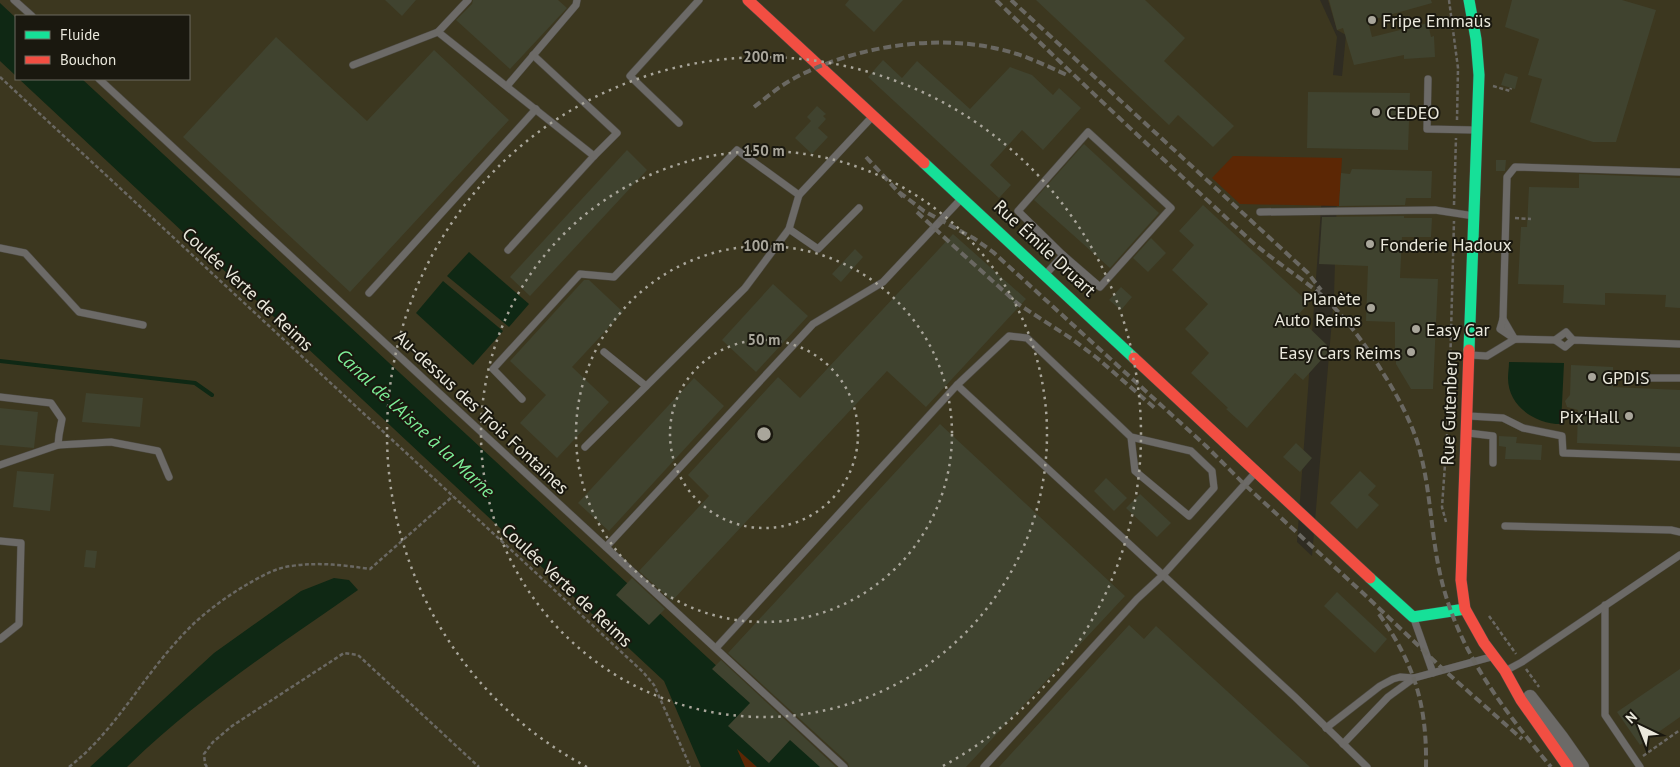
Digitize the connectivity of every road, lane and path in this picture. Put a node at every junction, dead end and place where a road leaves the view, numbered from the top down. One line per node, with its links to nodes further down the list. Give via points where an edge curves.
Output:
1 (14, 0): 8 (lane)
2 (468, 0): 9 (lane)
3 (577, 0): 10 (lane)
4 (699, 0): 20 (lane, via 630,76)
5 (748, 0): 19 (street, Rue Émile Druart)
6 (1449, 0): 21 (path, via 1458,68)
7 (1469, 0): 22 (street, Rue Gutenberg, via 1479,75)
8 (31, 15)
9 (438, 32): 11 (lane); 16 (lane)
10 (533, 56): 16 (lane); 23 (lane, via 617,133)
11 (353, 65)
12 (0, 77): 62 (path, Coulée Verte de Reims)
13 (1428, 79): 21 (lane, via 1426,129)
14 (101, 80): 67 (lane, Au-dessus des Trois Fontaines)
15 (1489, 85): 17 (path, via 1510,92)
16 (507, 86): 18 (lane)
17 (1511, 88)
18 (536, 109): 23 (lane); 38 (lane)
19 (873, 116): 25 (lane); 26 (street, Rue Émile Druart)
20 (679, 123)
21 (1457, 130): 22 (lane); 29 (path)
22 (1477, 130): 30 (street, Rue Gutenberg)
23 (594, 156): 35 (lane)
24 (1680, 172): 31 (lane, via 1515,167 1507,177)
25 (798, 195): 33 (lane); 51 (lane, via 737,150 614,277 580,274 494,370)
26 (962, 198): 37 (street, Rue Émile Druart); 67 (lane, via 882,282 813,324)
27 (859, 208): 33 (lane, via 818,249)
28 (1260, 212): 29 (lane, via 1435,210)
29 (1454, 214): 30 (lane); 64 (path, via 1449,407 1442,507)
30 (1474, 216): 45 (street, Rue Gutenberg)
31 (1506, 218): 32 (path); 40 (lane, via 1503,320 1500,329)
32 (1531, 219)
33 (789, 229): 49 (lane, via 745,288)
34 (0, 248): 39 (lane, via 25,253 79,312)
35 (508, 250)
36 (1063, 255): 36 (lane, via 1018,212 1088,132 1171,208 1100,287); 37 (lane)
37 (1045, 274): 60 (street, Rue Émile Druart)
38 (369, 293)
39 (143, 325)
40 (1515, 339): 41 (lane); 45 (lane, via 1487,356)
41 (1555, 340): 42 (lane, via 1565,347); 42 (lane, via 1566,332)
42 (1573, 340): 43 (lane)
43 (1680, 344)
44 (604, 352): 49 (lane)
45 (1468, 355): 52 (street, Rue Gutenberg)
46 (1627, 378): 47 (lane)
47 (1680, 378)
48 (957, 385): 54 (lane, via 1009,336 1026,338); 69 (lane); 74 (lane)
49 (646, 386): 56 (lane)
50 (0, 397): 55 (lane, via 51,403 62,419)
51 (522, 399)
52 (1466, 416): 53 (street, Rue Gutenberg); 57 (lane, via 1503,418 1524,428 1562,436 1563,453)
53 (1465, 433): 58 (lane, via 1493,436); 71 (street, Rue Gutenberg, via 1460,580)
54 (1131, 437): 54 (lane, via 1191,451 1212,471 1214,488 1189,516 1135,471)
55 (58, 445): 59 (lane); 61 (lane, via 111,442 158,451)
56 (585, 447)
57 (1680, 457)
58 (1493, 463)
59 (0, 465)
60 (1257, 471): 69 (lane); 72 (street, Rue Émile Druart)
61 (169, 477)
62 (453, 496): 83 (path, via 370,569 330,563 289,566 265,574 226,597 177,640 104,734); 86 (path, Coulée Verte de Reims, via 643,672 654,685)
63 (1504, 526): 65 (lane)
64 (1449, 530)
65 (1680, 532)
66 (0, 541): 73 (lane, via 21,543 19,624)
67 (606, 547): 74 (lane, Au-dessus des Trois Fontaines)
68 (1680, 554): 70 (lane)
69 (1163, 575): 79 (lane); 88 (lane, via 1137,599)
70 (1605, 605): 76 (lane); 82 (lane, via 1605,715)
71 (1465, 609): 72 (street); 75 (street)
72 (1413, 617): 77 (lane)
73 (0, 639)
74 (716, 648): 87 (lane, Au-dessus des Trois Fontaines)
75 (1493, 656): 76 (street); 77 (lane)
76 (1505, 671): 90 (street, via 1521,700); 91 (street, via 1528,695)
77 (1433, 673): 78 (lane)
78 (1414, 678): 79 (lane, via 1400,677 1380,686); 81 (lane, via 1388,697)
79 (1326, 728): 81 (lane)
80 (1680, 730): 82 (path)
81 (1343, 744): 89 (lane)
82 (1638, 764)
83 (70, 767)
84 (208, 767): 85 (path, via 204,754 232,726 344,653 358,655)
85 (479, 767)
86 (690, 767)
87 (844, 767)
88 (984, 767)
89 (1367, 767)
90 (1568, 767)
91 (1582, 767)

